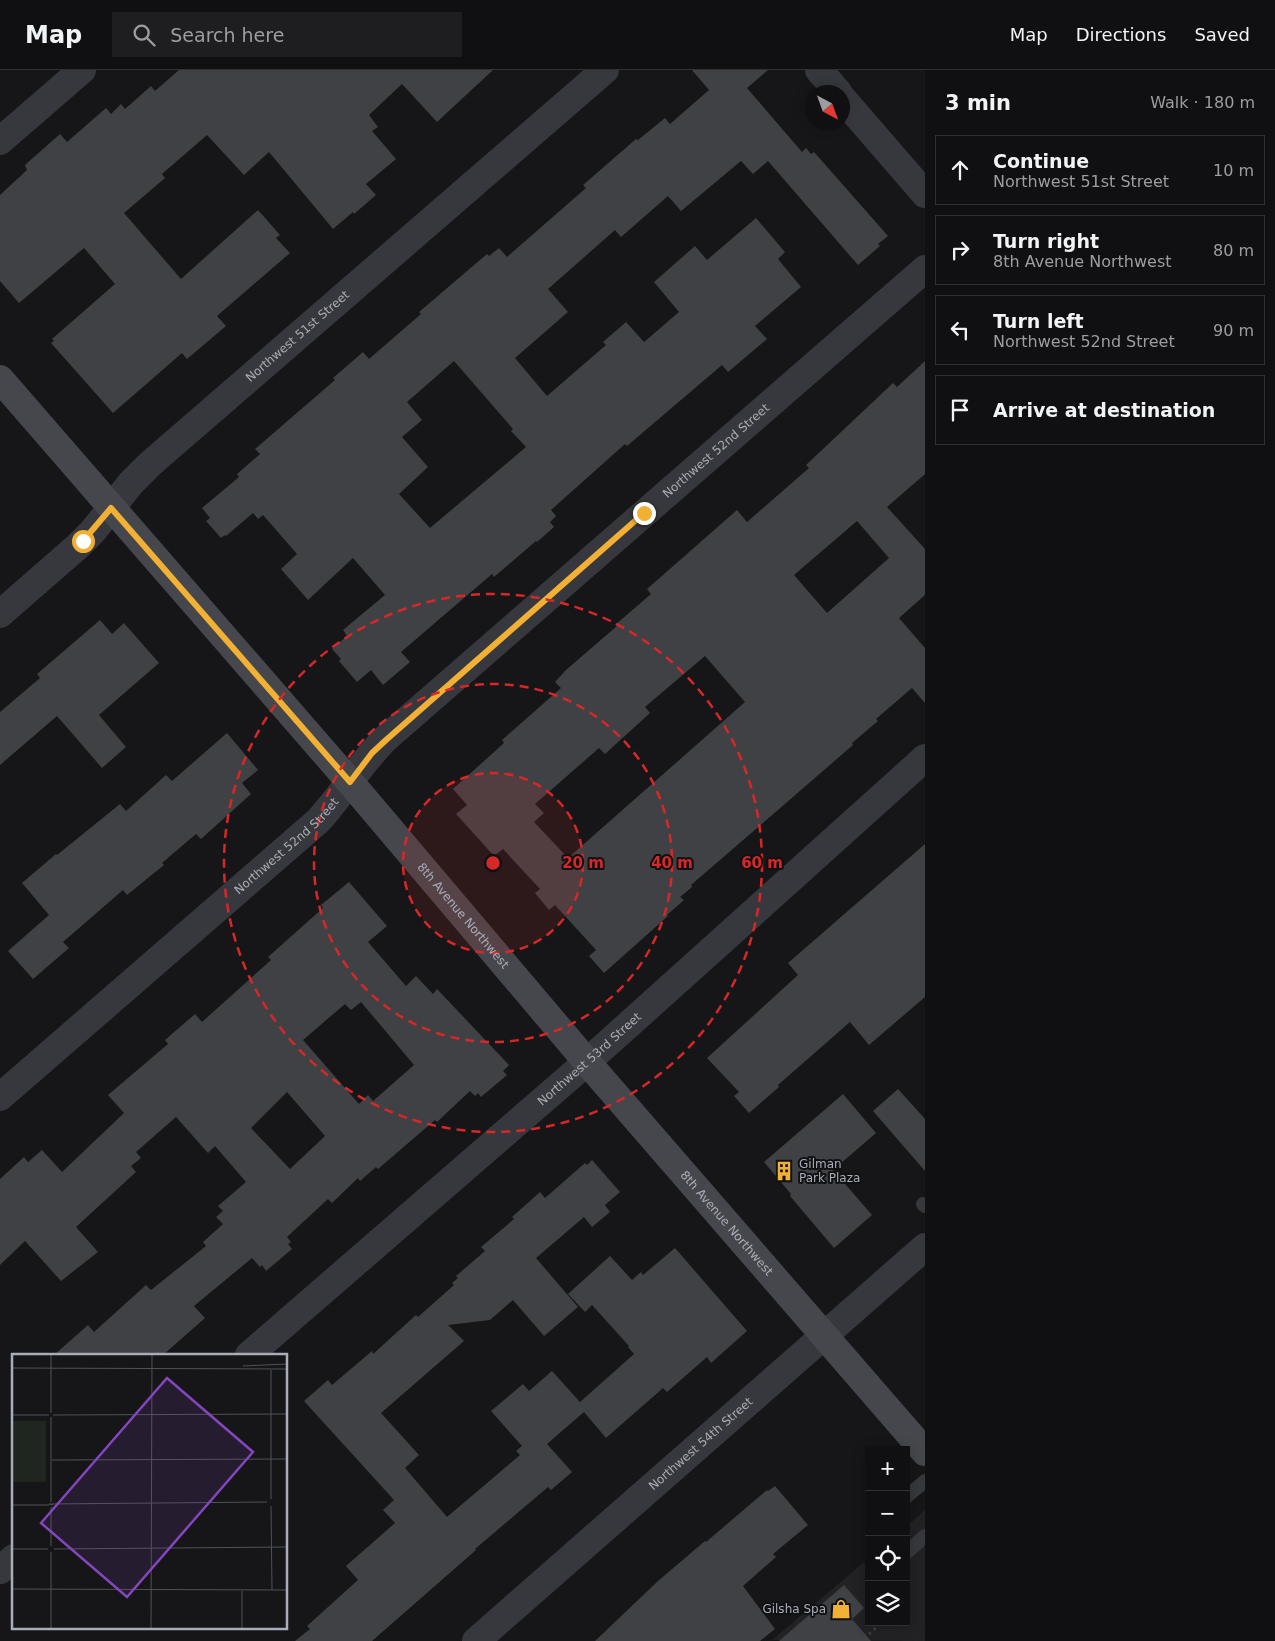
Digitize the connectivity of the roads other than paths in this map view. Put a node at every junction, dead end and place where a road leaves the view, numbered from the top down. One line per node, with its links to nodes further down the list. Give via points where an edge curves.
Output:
1 (82, 70): 6 (street)
2 (605, 70): 10 (street, Northwest 51st Street, via 150,464)
3 (818, 70): 4 (street)
4 (832, 85)
5 (850, 107): 7 (street)
6 (0, 141)
7 (925, 194)
8 (925, 269): 13 (street, Northwest 52nd Street, via 386,740)
9 (0, 379): 10 (main road, 8th Avenue Northwest)
10 (111, 508): 11 (street, Northwest 51st Street, via 78,546); 13 (main road, 8th Avenue Northwest)
11 (0, 614)
12 (925, 758): 14 (street, Northwest 53rd Street)
13 (350, 782): 14 (main road, 8th Avenue Northwest); 15 (street, Northwest 52nd Street, via 318,821)
14 (586, 1062): 17 (main road, 8th Avenue Northwest); 18 (street, Northwest 53rd Street)
15 (0, 1097)
16 (925, 1247): 17 (street, Northwest 54th Street)
17 (824, 1336): 19 (main road, 8th Avenue Northwest); 26 (street, Northwest 54th Street)
18 (250, 1354)
19 (925, 1452)
20 (925, 1480): 21 (lane)
21 (910, 1493)
22 (925, 1536): 23 (lane)
23 (910, 1549)
24 (12, 1560): 25 (street)
25 (0, 1570)
26 (476, 1641)

